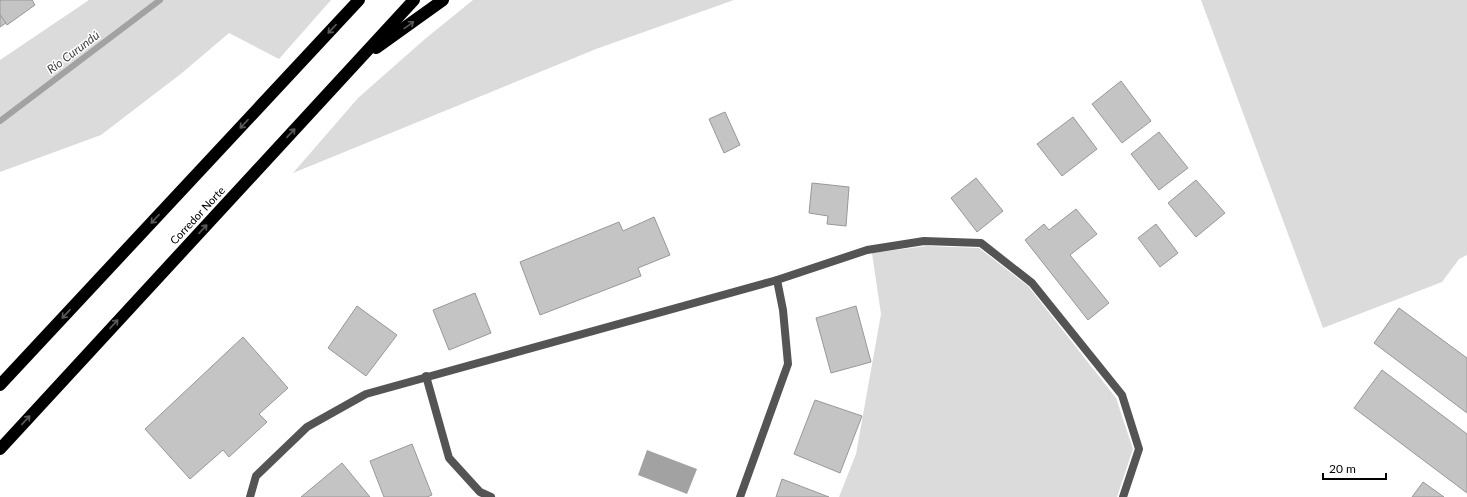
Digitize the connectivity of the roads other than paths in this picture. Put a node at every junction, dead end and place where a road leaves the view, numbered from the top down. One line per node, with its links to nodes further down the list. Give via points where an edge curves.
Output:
1 (359, 0): 7 (highway, one-way to 7)
2 (414, 0): 4 (highway, Corredor Norte)
3 (443, 0): 4 (highway, one-way to 3)
4 (354, 64): 8 (highway, Corredor Norte, one-way to 4)
5 (777, 280): 6 (street); 11 (street, via 783,310 788,364); 12 (street, via 867,250 924,241 980,242 1032,283 1122,395 1139,450)
6 (426, 376): 9 (street, via 366,394 307,427 256,476); 10 (street, via 449,458 480,492)
7 (0, 385)
8 (0, 449)
9 (250, 497)
10 (491, 497)
11 (740, 497)
12 (1123, 497)

